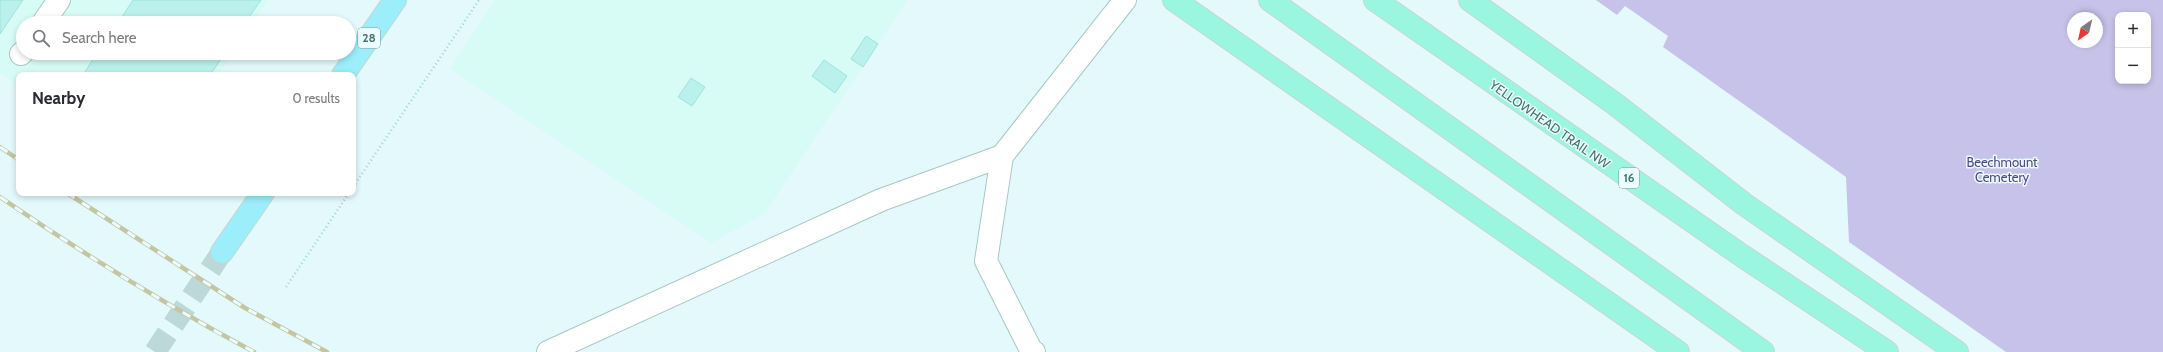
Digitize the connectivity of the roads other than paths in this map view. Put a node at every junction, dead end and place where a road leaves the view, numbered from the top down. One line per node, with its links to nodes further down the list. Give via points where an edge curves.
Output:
1 (60, 0): 8 (lane)
2 (395, 0): 9 (main road, 28)
3 (1125, 0): 12 (lane)
4 (1174, 0): 17 (highway)
5 (1270, 0): 18 (highway)
6 (1375, 0): 19 (highway, YELLOWHEAD TRAIL NW / 16, via 1734,251)
7 (1470, 0): 20 (highway, via 1616,104 1744,204)
8 (48, 16)
9 (356, 57)
10 (354, 60): 11 (main road, 28)
11 (346, 72)
12 (1002, 156): 15 (lane, via 881,200); 16 (lane, via 986,261)
13 (261, 196): 14 (main road)
14 (222, 252)
15 (548, 352)
16 (1034, 352)
17 (1678, 352)
18 (1763, 352)
19 (1887, 352)
20 (1956, 352)

